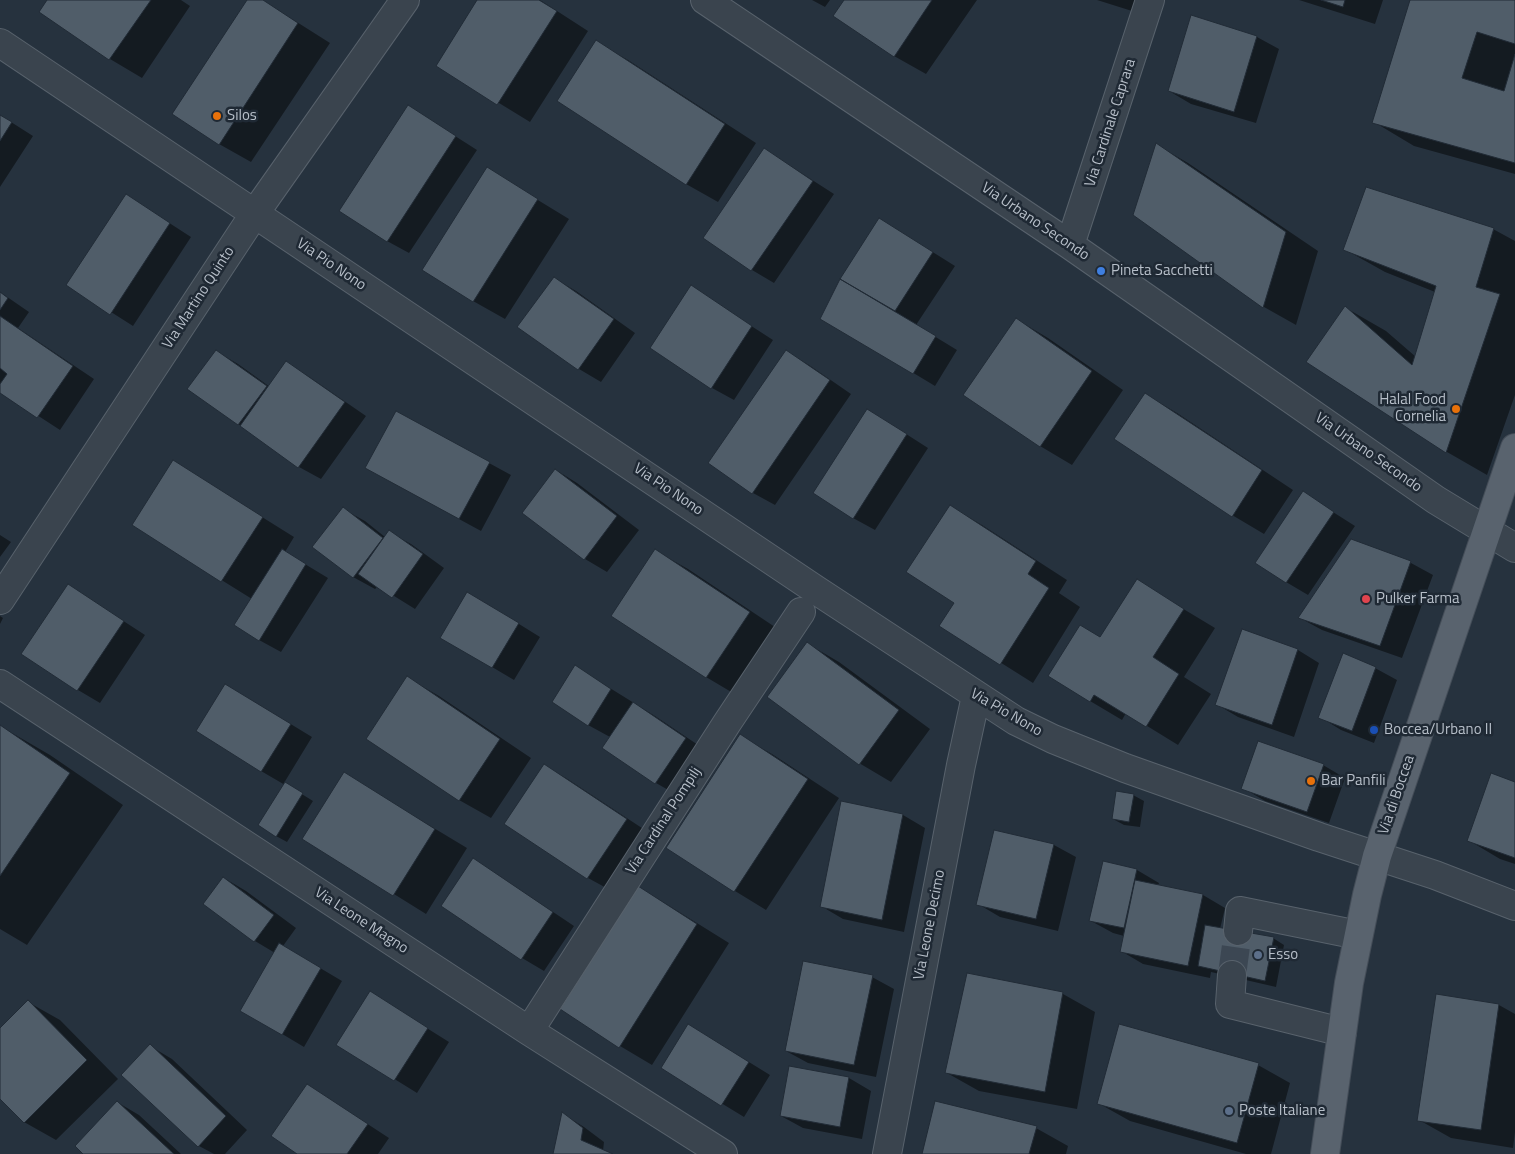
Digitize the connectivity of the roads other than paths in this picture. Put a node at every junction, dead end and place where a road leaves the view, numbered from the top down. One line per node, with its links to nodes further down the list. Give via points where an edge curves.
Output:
1 (405, 0): 5 (street, Via Martino Quinto)
2 (705, 0): 6 (street, Via Urbano Secondo)
3 (1150, 0): 6 (street, Via Cardinale Caprara)
4 (0, 43): 5 (street, Via Pio Nono)
5 (255, 213): 10 (street, Via Martino Quinto); 13 (street, Via Pio Nono)
6 (1070, 245): 8 (street, Via Urbano Secondo, via 1436,500)
7 (1515, 448): 8 (main road, Via di Boccea)
8 (1488, 532): 9 (street, Via Urbano Secondo); 14 (main road, Via di Boccea)
9 (1515, 548)
10 (0, 600)
11 (802, 612): 19 (street, Via Cardinal Pompilj)
12 (0, 684): 19 (street, Via Leone Magno)
13 (976, 696): 14 (street, Via Pio Nono, via 1053,739 1125,768); 22 (street, Via Leone Decimo)
14 (1377, 856): 15 (street, Via Pio Nono); 17 (main road, Via di Boccea)
15 (1515, 906)
16 (1238, 930): 17 (street, via 1240,911)
17 (1358, 935): 20 (main road, Via di Boccea)
18 (1232, 975): 20 (street, via 1230,1004)
19 (529, 1031): 21 (street, Via Leone Magno)
20 (1342, 1032): 23 (main road, Via di Boccea)
21 (723, 1154)
22 (887, 1154)
23 (1325, 1154)

